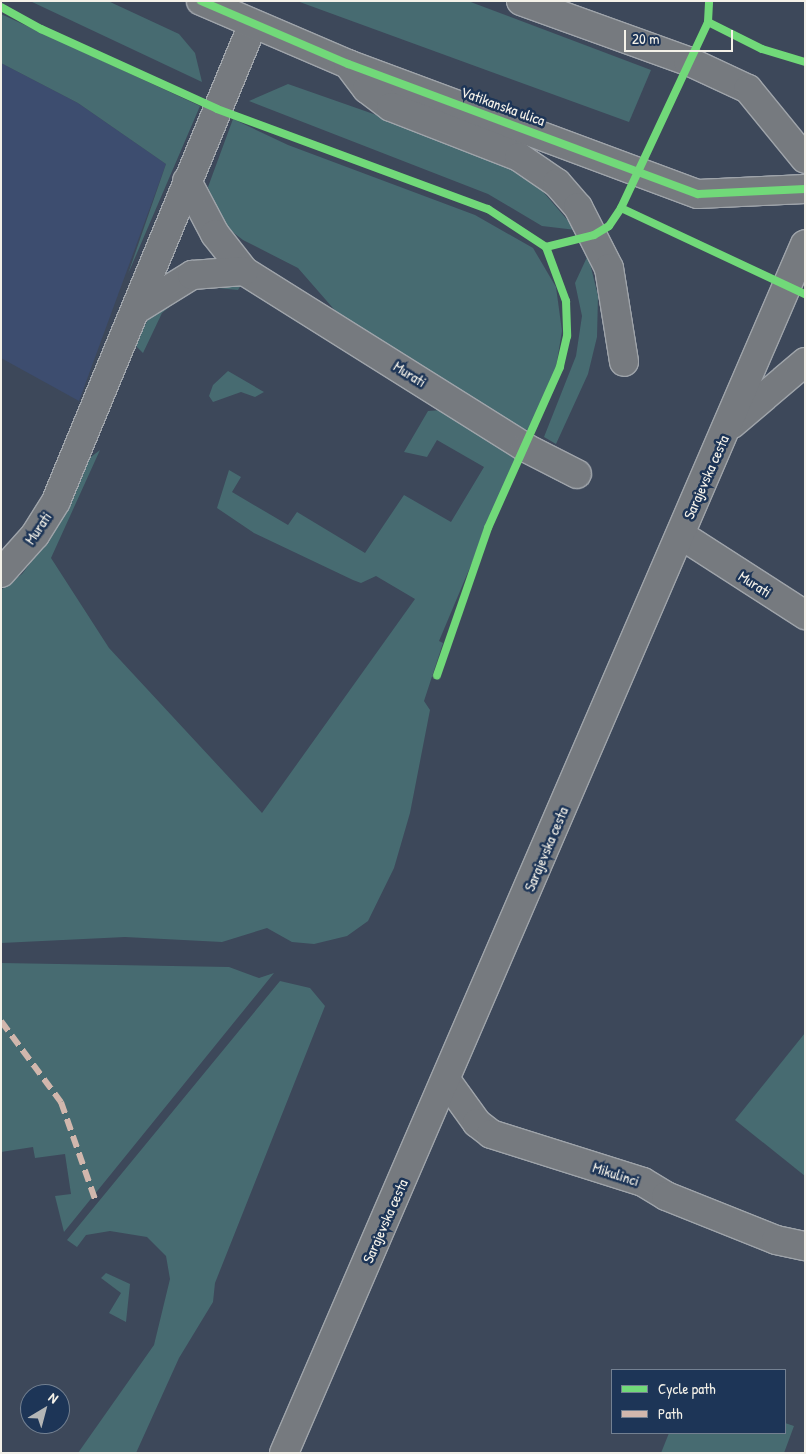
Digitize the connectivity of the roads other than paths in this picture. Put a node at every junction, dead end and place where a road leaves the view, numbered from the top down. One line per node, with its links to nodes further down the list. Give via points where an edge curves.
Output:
1 (201, 1): 3 (street, Vatikanska ulica)
2 (521, 1): 5 (street, via 688,61 748,89)
3 (253, 24): 4 (street, Vatikanska ulica); 6 (street, Murati)
4 (348, 64): 7 (street, Vatikanska ulica, via 698,194); 11 (street, via 367,89 391,107 519,157 557,183 578,206 608,268)
5 (805, 159)
6 (187, 181): 9 (street, Murati, via 215,234); 10 (street, Murati)
7 (805, 189)
8 (805, 244): 13 (street, Sarajevska cesta)
9 (244, 271): 10 (street, via 192,274); 14 (street, Murati, via 526,448)
10 (136, 310): 16 (street, Murati, via 56,501 35,535)
11 (624, 362)
12 (805, 362): 13 (street)
13 (728, 427): 15 (street, Sarajevska cesta)
14 (577, 474)
15 (681, 535): 17 (street, Murati); 18 (street, Sarajevska cesta)
16 (1, 574)
17 (805, 615)
18 (446, 1080): 19 (street, Mikulinci, via 477,1123 491,1134 643,1182 776,1240); 20 (street, Sarajevska cesta)
19 (805, 1246)
20 (284, 1453)

